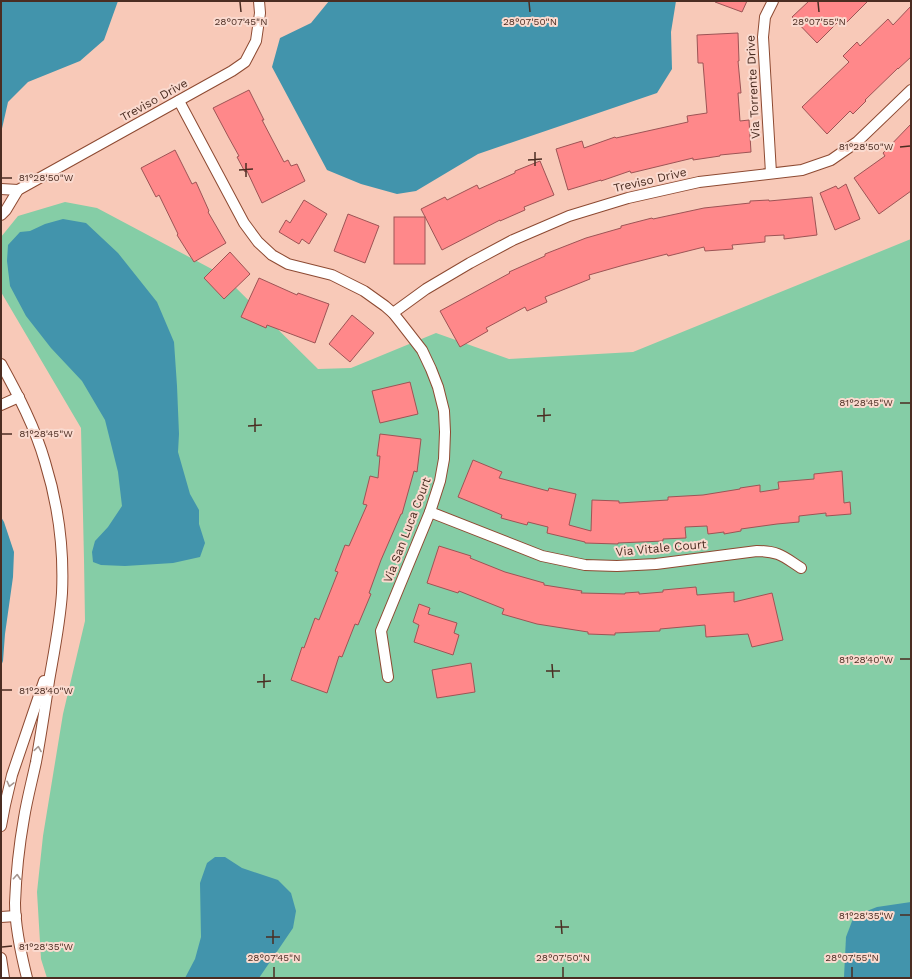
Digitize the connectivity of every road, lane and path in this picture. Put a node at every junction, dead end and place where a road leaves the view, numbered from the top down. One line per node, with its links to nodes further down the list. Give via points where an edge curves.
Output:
1 (259, 1): 4 (street, Treviso Drive, via 256,41 245,62)
2 (773, 1): 5 (street, Via Torrente Drive, via 765,17 762,37)
3 (911, 90): 5 (street, Treviso Drive, via 857,142 831,160 802,170)
4 (179, 101): 7 (street, Treviso Drive); 9 (street, Via San Luca Court, via 244,223 264,249 288,264 332,275 349,283)
5 (771, 173): 9 (street, Treviso Drive, via 699,182 628,198 569,216 513,240 426,289)
6 (1, 189): 7 (street)
7 (18, 190): 8 (street)
8 (1, 215)
9 (393, 313): 13 (street, Via San Luca Court, via 422,350 438,387 444,411 444,459)
10 (1, 364): 11 (street)
11 (19, 397): 12 (street); 15 (street, via 45,461 57,512 62,593)
12 (1, 405)
13 (430, 512): 14 (street, Via Vitale Court, via 542,556 585,565 656,564 765,551 778,553); 16 (street, Via San Luca Court, via 381,631)
14 (801, 568)
15 (54, 654): 17 (street, one-way to 17, via 16,761); 18 (street, one-way to 15, via 18,860 24,817)
16 (388, 677)
17 (1, 826)
18 (16, 916): 19 (street); 22 (street)
19 (1, 917)
20 (1, 958): 21 (street)
21 (4, 978)
22 (27, 978)

